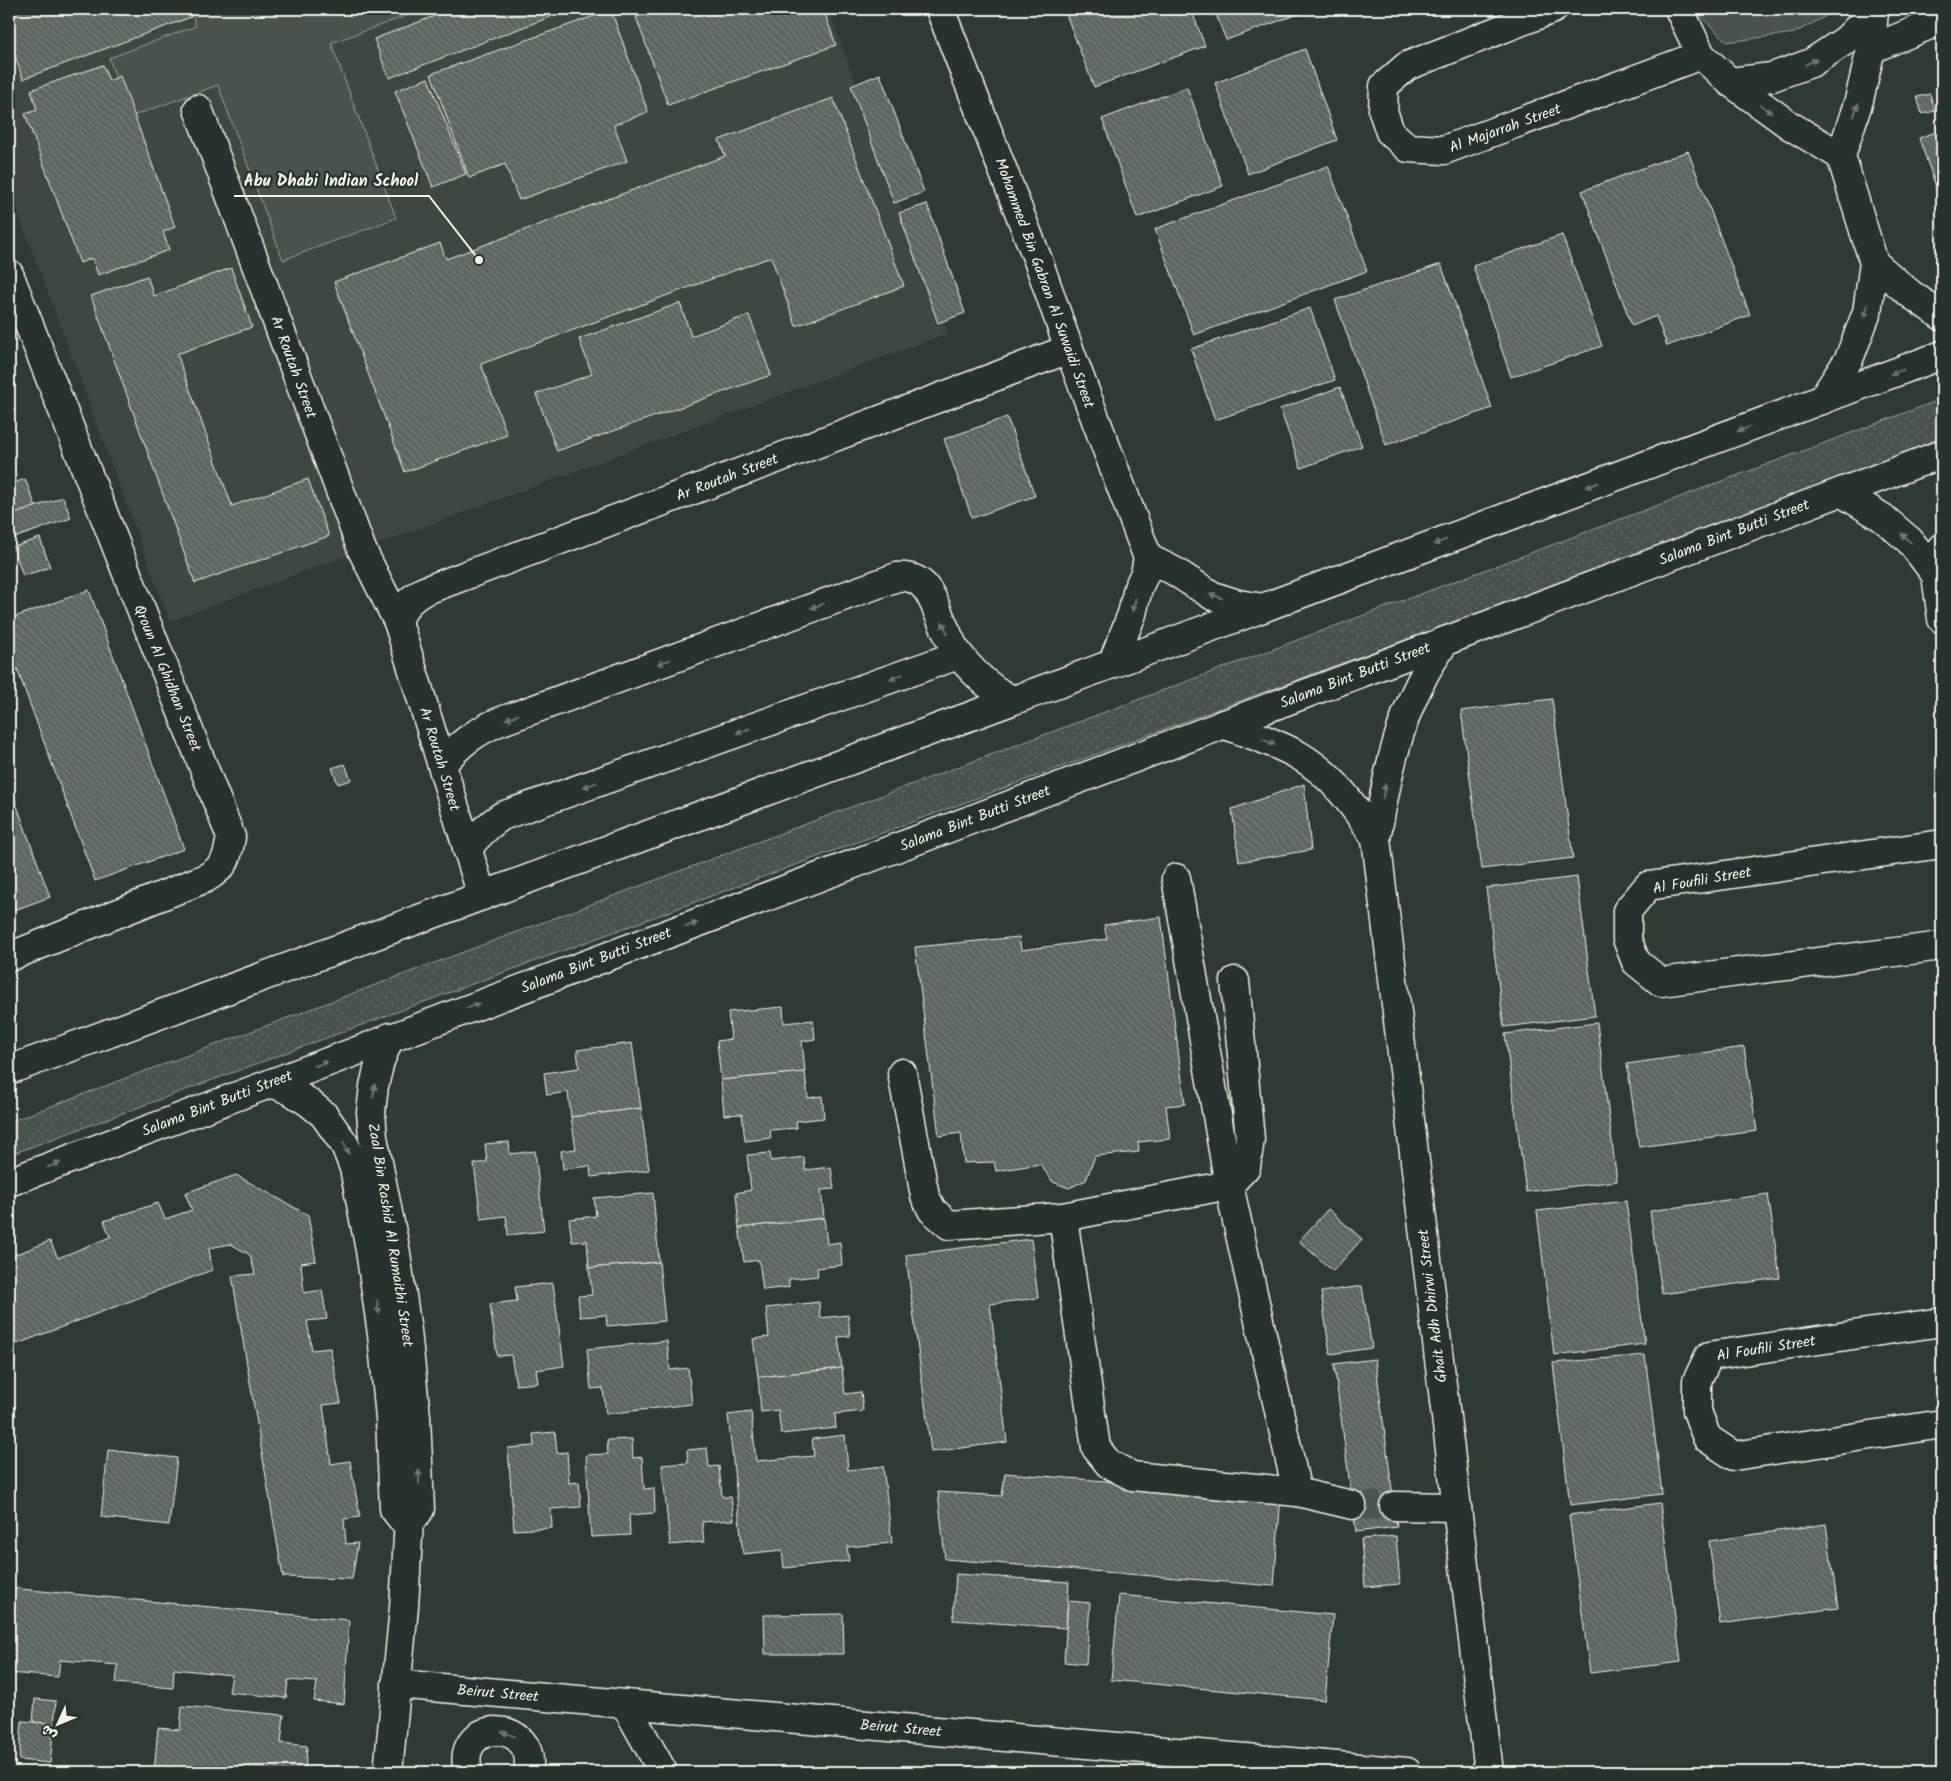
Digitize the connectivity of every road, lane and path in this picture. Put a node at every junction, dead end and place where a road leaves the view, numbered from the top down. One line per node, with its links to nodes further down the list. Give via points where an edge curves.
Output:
1 (940, 9): 14 (street, Mohammed Bin Gabran Al Suwaidi Street)
2 (1553, 9): 7 (street, Al Majarrah Street, via 1408,66 1384,86 1383,111 1390,132 1408,148 1444,150)
3 (1678, 9): 7 (street)
4 (1874, 9): 6 (street); 8 (street, one-way to 4, via 1772,77 1811,63 1846,40)
5 (1942, 20): 6 (street)
6 (1871, 49): 10 (street, one-way to 6)
7 (1701, 55): 8 (street)
8 (1730, 82): 10 (street, one-way to 10, via 1789,126)
9 (198, 109): 24 (street, Ar Routah Street, via 362,550)
10 (1841, 156): 11 (street)
11 (1874, 264): 13 (street); 16 (street, one-way to 16, via 1867,312 1849,358)
12 (9, 274): 37 (street, Qroun Al Ghidhan Street, via 231,837 227,858 220,870 206,878)
13 (1942, 316)
14 (1069, 349): 20 (street, Mohammed Bin Gabran Al Suwaidi Street); 24 (street, Ar Routah Street, via 424,591 405,605)
15 (1942, 355): 16 (street, one-way to 16)
16 (1822, 400): 22 (street, one-way to 22)
17 (1942, 454): 18 (street, Salama Bint Butti Street)
18 (1841, 492): 21 (street, one-way to 18, via 1910,541 1883,518); 25 (street, Salama Bint Butti Street)
19 (1942, 547): 21 (street)
20 (1148, 558): 22 (street, one-way to 20, via 1213,596); 27 (street, one-way to 27, via 1132,614)
21 (1936, 576): 23 (street)
22 (1263, 608): 27 (street)
23 (1942, 619)
24 (398, 622): 30 (street, Ar Routah Street)
25 (1445, 641): 29 (street, Salama Bint Butti Street); 31 (street, Ghait Adh Dhirwi Street, one-way to 25, via 1387,775 1398,736 1423,676)
26 (958, 654): 28 (street, via 981,680); 30 (street, one-way to 30, via 929,590 915,579 897,577 496,723 458,746); 33 (street, one-way to 33, via 502,816 478,834)
27 (1112, 664): 28 (street)
28 (1012, 700): 35 (street)
29 (1224, 724): 31 (street, Ghait Adh Dhirwi Street, one-way to 31, via 1300,756 1332,780); 39 (street, Salama Bint Butti Street, one-way to 29)
30 (442, 764): 33 (street, Ar Routah Street)
31 (1376, 839): 51 (street, Ghait Adh Dhirwi Street)
32 (1942, 844): 36 (street, Al Foufili Street, via 1648,886 1627,911 1627,939 1636,962 1660,982)
33 (467, 849): 35 (street, Ar Routah Street)
34 (1176, 878): 44 (street)
35 (482, 896): 40 (street)
36 (1942, 946)
37 (9, 957)
38 (1235, 982): 44 (street, via 1250,1139 1246,1167)
39 (390, 1037): 42 (street, Salama Bint Butti Street, one-way to 39); 52 (street, Zaal Bin Rashid Al Rumaithi Street, one-way to 39, via 420,1509 416,1416 402,1291 374,1145 371,1112 380,1061)
40 (9, 1070)
41 (902, 1073): 45 (street, via 925,1196 932,1210 948,1224)
42 (272, 1083): 43 (street, Salama Bint Butti Street, one-way to 42); 52 (street, Zaal Bin Rashid Al Rumaithi Street, one-way to 52, via 291,1091 324,1115 345,1146 354,1168 382,1334 394,1509 402,1519)
43 (9, 1182)
44 (1229, 1185): 45 (street); 48 (street)
45 (1063, 1216): 48 (street, via 1096,1448 1109,1464 1132,1476)
46 (1942, 1322): 47 (street, Al Foufili Street, via 1709,1356 1697,1381 1697,1411 1708,1438 1734,1456)
47 (1942, 1424)
48 (1297, 1492): 49 (street)
49 (1352, 1505)
50 (1394, 1506): 51 (street)
51 (1457, 1507): 60 (street, Ghait Adh Dhirwi Street)
52 (409, 1520): 53 (street, Zaal Bin Rashid Al Rumaithi Street)
53 (396, 1684): 54 (street, Beirut Street); 55 (street, Zaal Bin Rashid Al Rumaithi Street)
54 (625, 1704): 58 (street); 59 (street, Beirut Street)
55 (388, 1772)
56 (468, 1772): 57 (street, one-way to 56, via 528,1753 523,1743 503,1731 481,1735 469,1748 466,1752)
57 (528, 1772)
58 (663, 1772)
59 (1407, 1772)
60 (1489, 1772)

